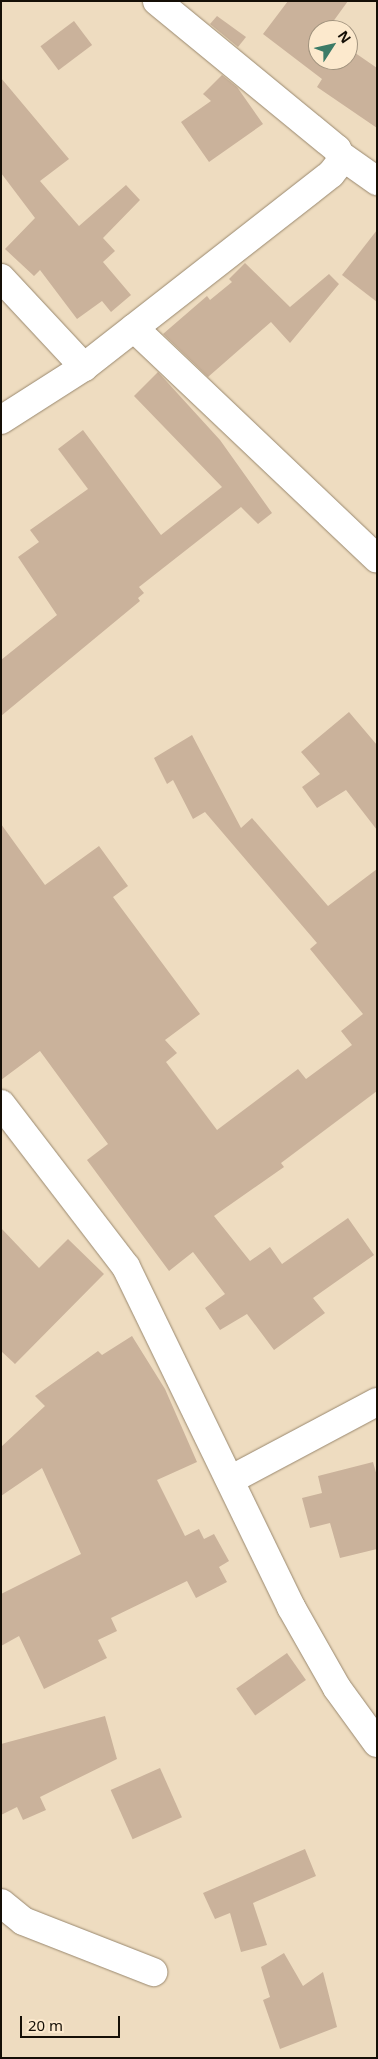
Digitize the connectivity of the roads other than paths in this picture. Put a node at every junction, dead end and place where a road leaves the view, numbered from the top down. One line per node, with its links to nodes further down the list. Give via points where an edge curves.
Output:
1 (157, 1): 2 (street)
2 (343, 156): 3 (street); 5 (street, via 331,174)
3 (377, 181)
4 (1, 278): 6 (street)
5 (134, 328): 6 (street); 8 (street)
6 (84, 367): 7 (street)
7 (1, 420)
8 (377, 559)
9 (1, 1104): 11 (street, via 126,1267)
10 (377, 1402): 11 (street)
11 (230, 1480): 12 (street, via 300,1623 337,1688)
12 (377, 1743)
13 (1, 1903): 14 (street, via 23,1921)
14 (153, 1972)

